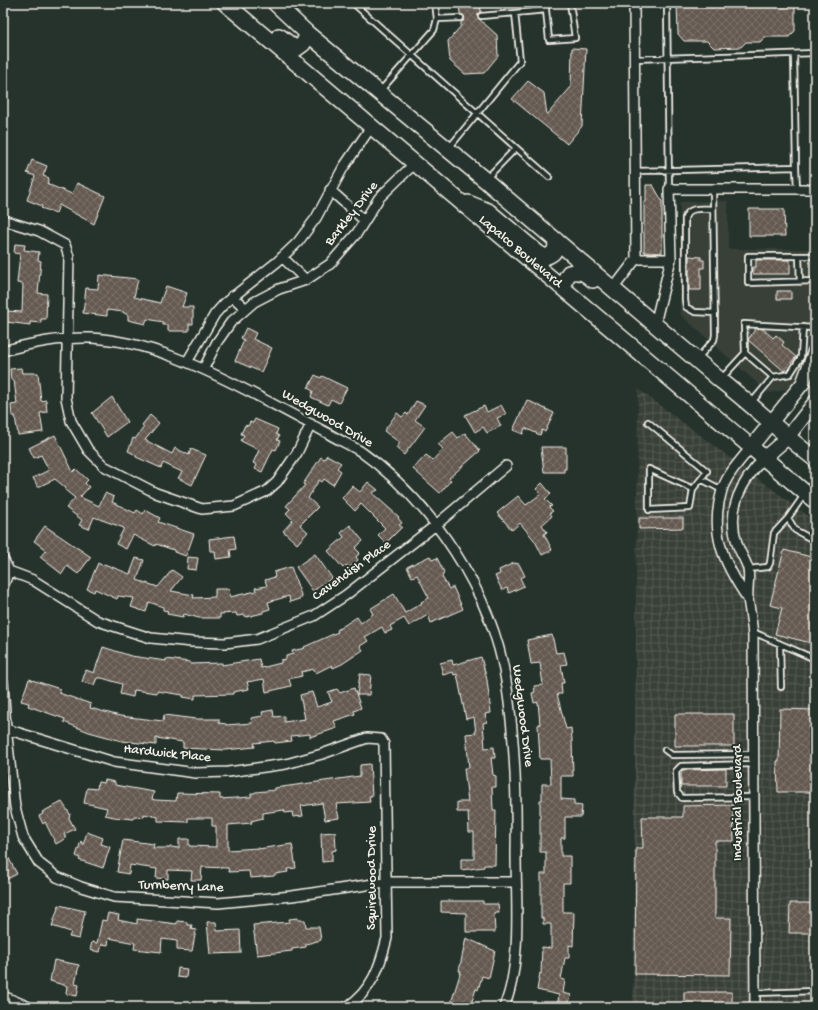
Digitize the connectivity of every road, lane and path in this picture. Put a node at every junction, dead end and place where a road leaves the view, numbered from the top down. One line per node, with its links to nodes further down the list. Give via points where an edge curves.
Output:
1 (225, 3): 12 (main road, Lapalco Boulevard)
2 (275, 3): 15 (main road)
3 (353, 3): 18 (lane)
4 (435, 3): 14 (lane)
5 (546, 3): 9 (lane)
6 (570, 3): 9 (lane, via 575,38 549,40)
7 (634, 3): 20 (street)
8 (667, 3): 19 (lane)
9 (546, 10): 10 (lane)
10 (515, 13): 11 (lane); 22 (lane, via 520,61)
11 (481, 16)
12 (242, 18): 15 (main road, via 279,36 296,49 303,44); 23 (main road, Lapalco Boulevard)
13 (461, 18): 14 (lane)
14 (437, 20): 18 (lane, via 434,30)
15 (308, 34): 21 (main road)
16 (815, 53): 17 (lane)
17 (794, 54): 19 (lane); 27 (lane)
18 (410, 56): 21 (lane); 22 (lane)
19 (667, 58): 20 (lane); 28 (lane)
20 (634, 60): 29 (street)
21 (380, 91): 25 (main road)
22 (475, 113): 24 (lane); 25 (lane)
23 (371, 127): 26 (main road, Lapalco Boulevard); 36 (street)
24 (516, 148): 30 (lane); 31 (lane)
25 (448, 149): 31 (main road)
26 (415, 163): 37 (main road, Lapalco Boulevard); 40 (street, Barkley Drive, via 379,198)
27 (796, 167): 28 (lane); 34 (lane)
28 (669, 169): 29 (lane); 32 (lane)
29 (636, 171): 45 (street)
30 (549, 177)
31 (485, 180): 41 (main road)
32 (669, 189): 33 (street); 46 (street)
33 (713, 189): 34 (street); 38 (lane)
34 (797, 189): 35 (street)
35 (815, 189)
36 (330, 190): 40 (street); 44 (street, via 316,218 298,242)
37 (456, 198): 41 (main road, via 488,211 545,257 556,250); 50 (main road, Lapalco Boulevard)
38 (713, 209): 54 (lane); 54 (lane, via 692,210 685,218 685,300 686,307 691,311)
39 (3, 220): 58 (street, via 39,231 65,245 69,257)
40 (365, 221): 47 (street, Barkley Drive, via 330,264)
41 (556, 240): 51 (main road)
42 (799, 256): 43 (lane); 49 (lane); 49 (lane, via 748,256 748,283)
43 (815, 256)
44 (282, 257): 47 (street); 52 (street)
45 (636, 259): 46 (street); 51 (street)
46 (671, 259): 55 (street)
47 (306, 280): 53 (street, Barkley Drive, via 279,289)
48 (815, 281): 49 (lane)
49 (800, 282)
50 (561, 287): 59 (main road, via 569,273 586,273 648,328); 74 (main road, Lapalco Boulevard)
51 (613, 289): 55 (main road)
52 (232, 296): 53 (street); 64 (street, via 215,314)
53 (246, 309): 65 (street, Barkley Drive, via 231,322)
54 (714, 313): 63 (lane, via 714,338)
55 (655, 324): 59 (main road)
56 (803, 327): 57 (lane); 62 (lane, via 744,324); 66 (lane, via 802,357 790,374)
57 (815, 328)
58 (66, 338): 60 (street, Wedgwood Drive); 64 (street, Wedgwood Drive, via 92,338 130,343); 71 (street, via 66,398 71,421 88,450 104,466 156,493 189,505 202,509 234,506 267,492 298,453)
59 (683, 348): 63 (main road)
60 (3, 351)
61 (815, 351): 72 (street, Industrial Boulevard, via 803,382)
62 (745, 353): 66 (lane); 67 (lane)
63 (696, 360): 67 (main road)
64 (187, 362): 65 (street, Wedgwood Drive)
65 (204, 368): 71 (street, Wedgwood Drive)
66 (773, 377): 69 (lane)
67 (720, 380): 69 (main road)
68 (815, 402): 73 (street, Industrial Boulevard)
69 (751, 404): 72 (main road)
70 (648, 422): 78 (lane, via 707,471)
71 (311, 424): 83 (street, Wedgwood Drive, via 358,450 390,475)
72 (771, 424): 73 (main road); 74 (street, Industrial Boulevard)
73 (787, 438): 75 (street, Industrial Boulevard); 76 (main road)
74 (751, 447): 75 (main road, Lapalco Boulevard); 80 (street, Industrial Boulevard)
75 (764, 458): 81 (main road, Lapalco Boulevard); 86 (street, Industrial Boulevard, via 748,475 742,486 734,514 737,543)
76 (815, 459)
77 (506, 466): 83 (street, Cavendish Place)
78 (701, 479): 79 (lane); 80 (lane)
79 (693, 488): 79 (lane, via 690,508 649,510 649,469)
80 (722, 490): 89 (street, Industrial Boulevard, via 717,525 719,544 734,579)
81 (810, 497): 82 (lane)
82 (788, 518): 84 (lane, via 795,530); 86 (lane, via 774,533 768,567)
83 (437, 524): 87 (street, Cavendish Place, via 346,595 314,616 257,639 225,643 152,638 98,621 33,580); 102 (street, Wedgwood Drive, via 484,609 506,679 516,776)
84 (815, 541)
85 (3, 559): 87 (street)
86 (748, 568): 89 (street, Industrial Boulevard)
87 (9, 571): 88 (street)
88 (3, 587)
89 (748, 599): 90 (street, Industrial Boulevard)
90 (753, 632): 91 (lane); 98 (street, Industrial Boulevard)
91 (780, 644): 92 (lane); 94 (lane)
92 (815, 659)
93 (3, 682): 95 (street, Turnberry Lane)
94 (781, 687)
95 (4, 728): 96 (street, Hardwick Place, via 114,762 196,773 228,772 286,764 367,738); 101 (street, Turnberry Lane, via 15,806 23,837 39,862 57,877 81,887 114,897 218,904)
96 (377, 739): 101 (street, Squirewood Drive, via 384,744)
97 (665, 750): 98 (lane, via 672,755)
98 (754, 754): 99 (street, Industrial Boulevard)
99 (754, 764): 100 (street, Industrial Boulevard); 100 (lane, via 681,766 676,771 677,792 682,798)
100 (754, 797): 104 (street, Industrial Boulevard)
101 (387, 882): 102 (street, Turnberry Lane); 107 (street, Squirewood Drive, via 387,938 382,962 371,985)
102 (516, 882): 108 (street, Wedgwood Drive, via 516,947 509,995)
103 (815, 992): 104 (lane)
104 (755, 993): 109 (street, Industrial Boulevard)
105 (3, 996): 106 (street)
106 (29, 1007)
107 (347, 1007)
108 (504, 1007)
109 (755, 1007)

